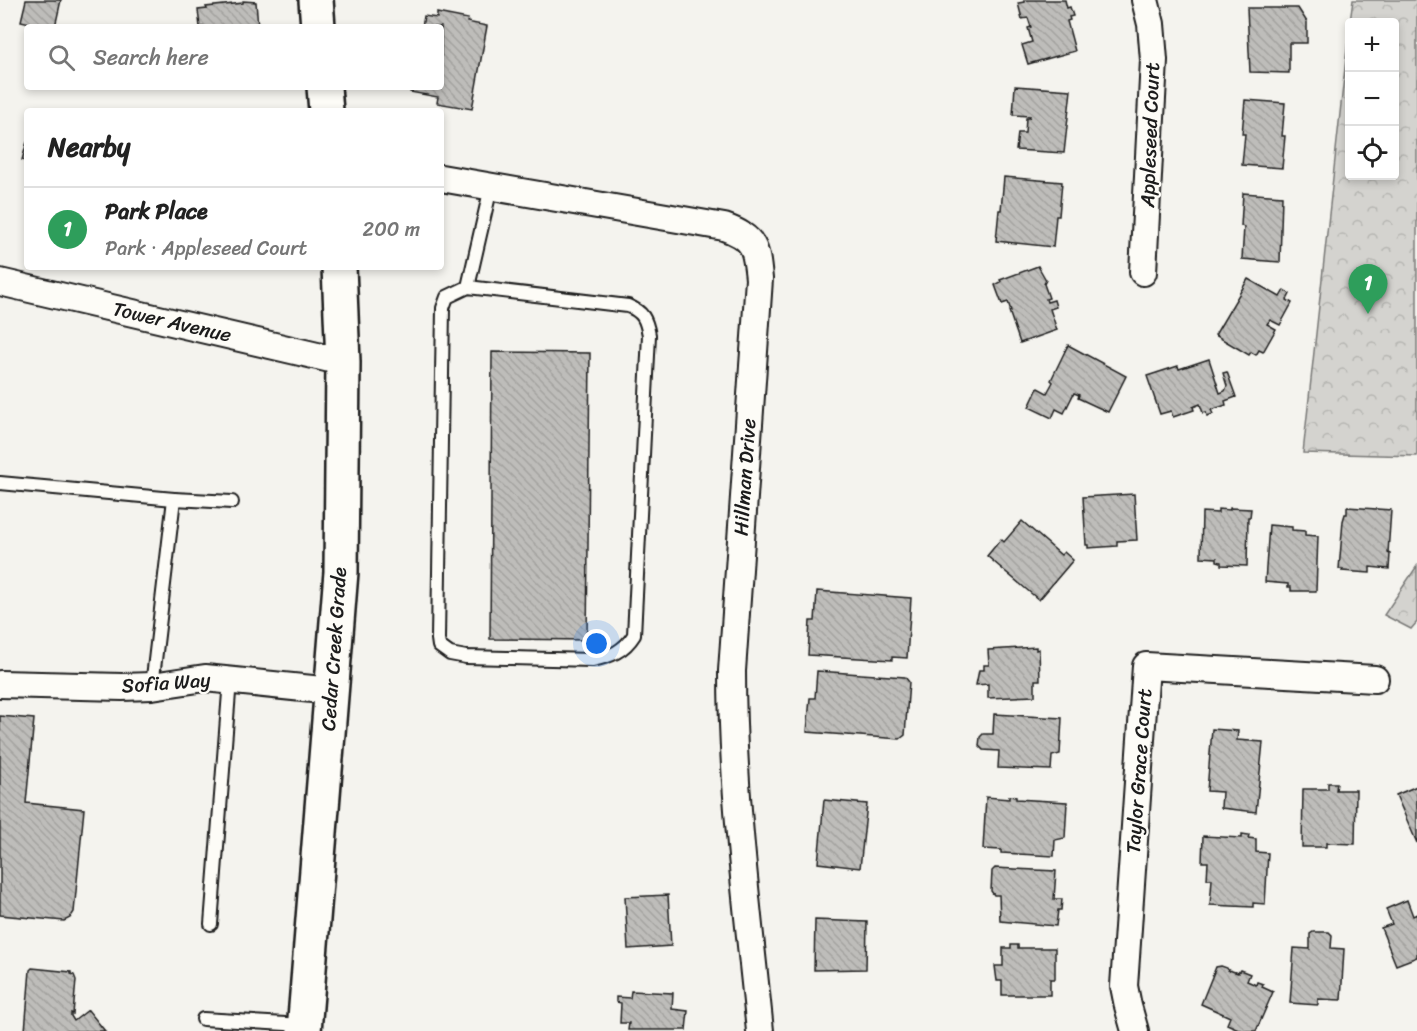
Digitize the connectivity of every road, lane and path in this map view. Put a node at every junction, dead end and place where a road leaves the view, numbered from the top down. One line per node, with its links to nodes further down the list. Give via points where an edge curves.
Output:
1 (316, 0): 3 (main road)
2 (1145, 0): 9 (street, Appleseed Court, via 1154,60)
3 (318, 24)
4 (324, 90): 5 (main road)
5 (326, 108)
6 (444, 179): 7 (street, Hillman Drive)
7 (491, 187): 11 (lane); 24 (street, Hillman Drive, via 724,227 741,233 751,243 757,258 759,279 732,719)
8 (339, 270): 12 (main road, Cedar Creek Grade)
9 (1143, 272)
10 (0, 282): 12 (street, Tower Avenue)
11 (468, 287): 11 (lane, via 447,297 443,308 439,646 466,657 607,657 623,649 634,635 649,335 646,320 639,310 628,306)
12 (343, 362): 20 (main road, Cedar Creek Grade, via 341,572)
13 (0, 483): 14 (lane)
14 (174, 500): 15 (lane); 19 (lane)
15 (232, 502)
16 (1375, 679): 25 (street, Taylor Grace Court, via 1146,666 1124,986)
17 (230, 680): 19 (street, Sofia Way, via 205,678); 20 (street, Sofia Way); 21 (lane)
18 (0, 684): 19 (street, Sofia Way)
19 (152, 686)
20 (332, 691): 23 (main road, Cedar Creek Grade)
21 (211, 924)
22 (203, 1019): 23 (lane)
23 (304, 1028)
24 (760, 1031)
25 (1135, 1031)

